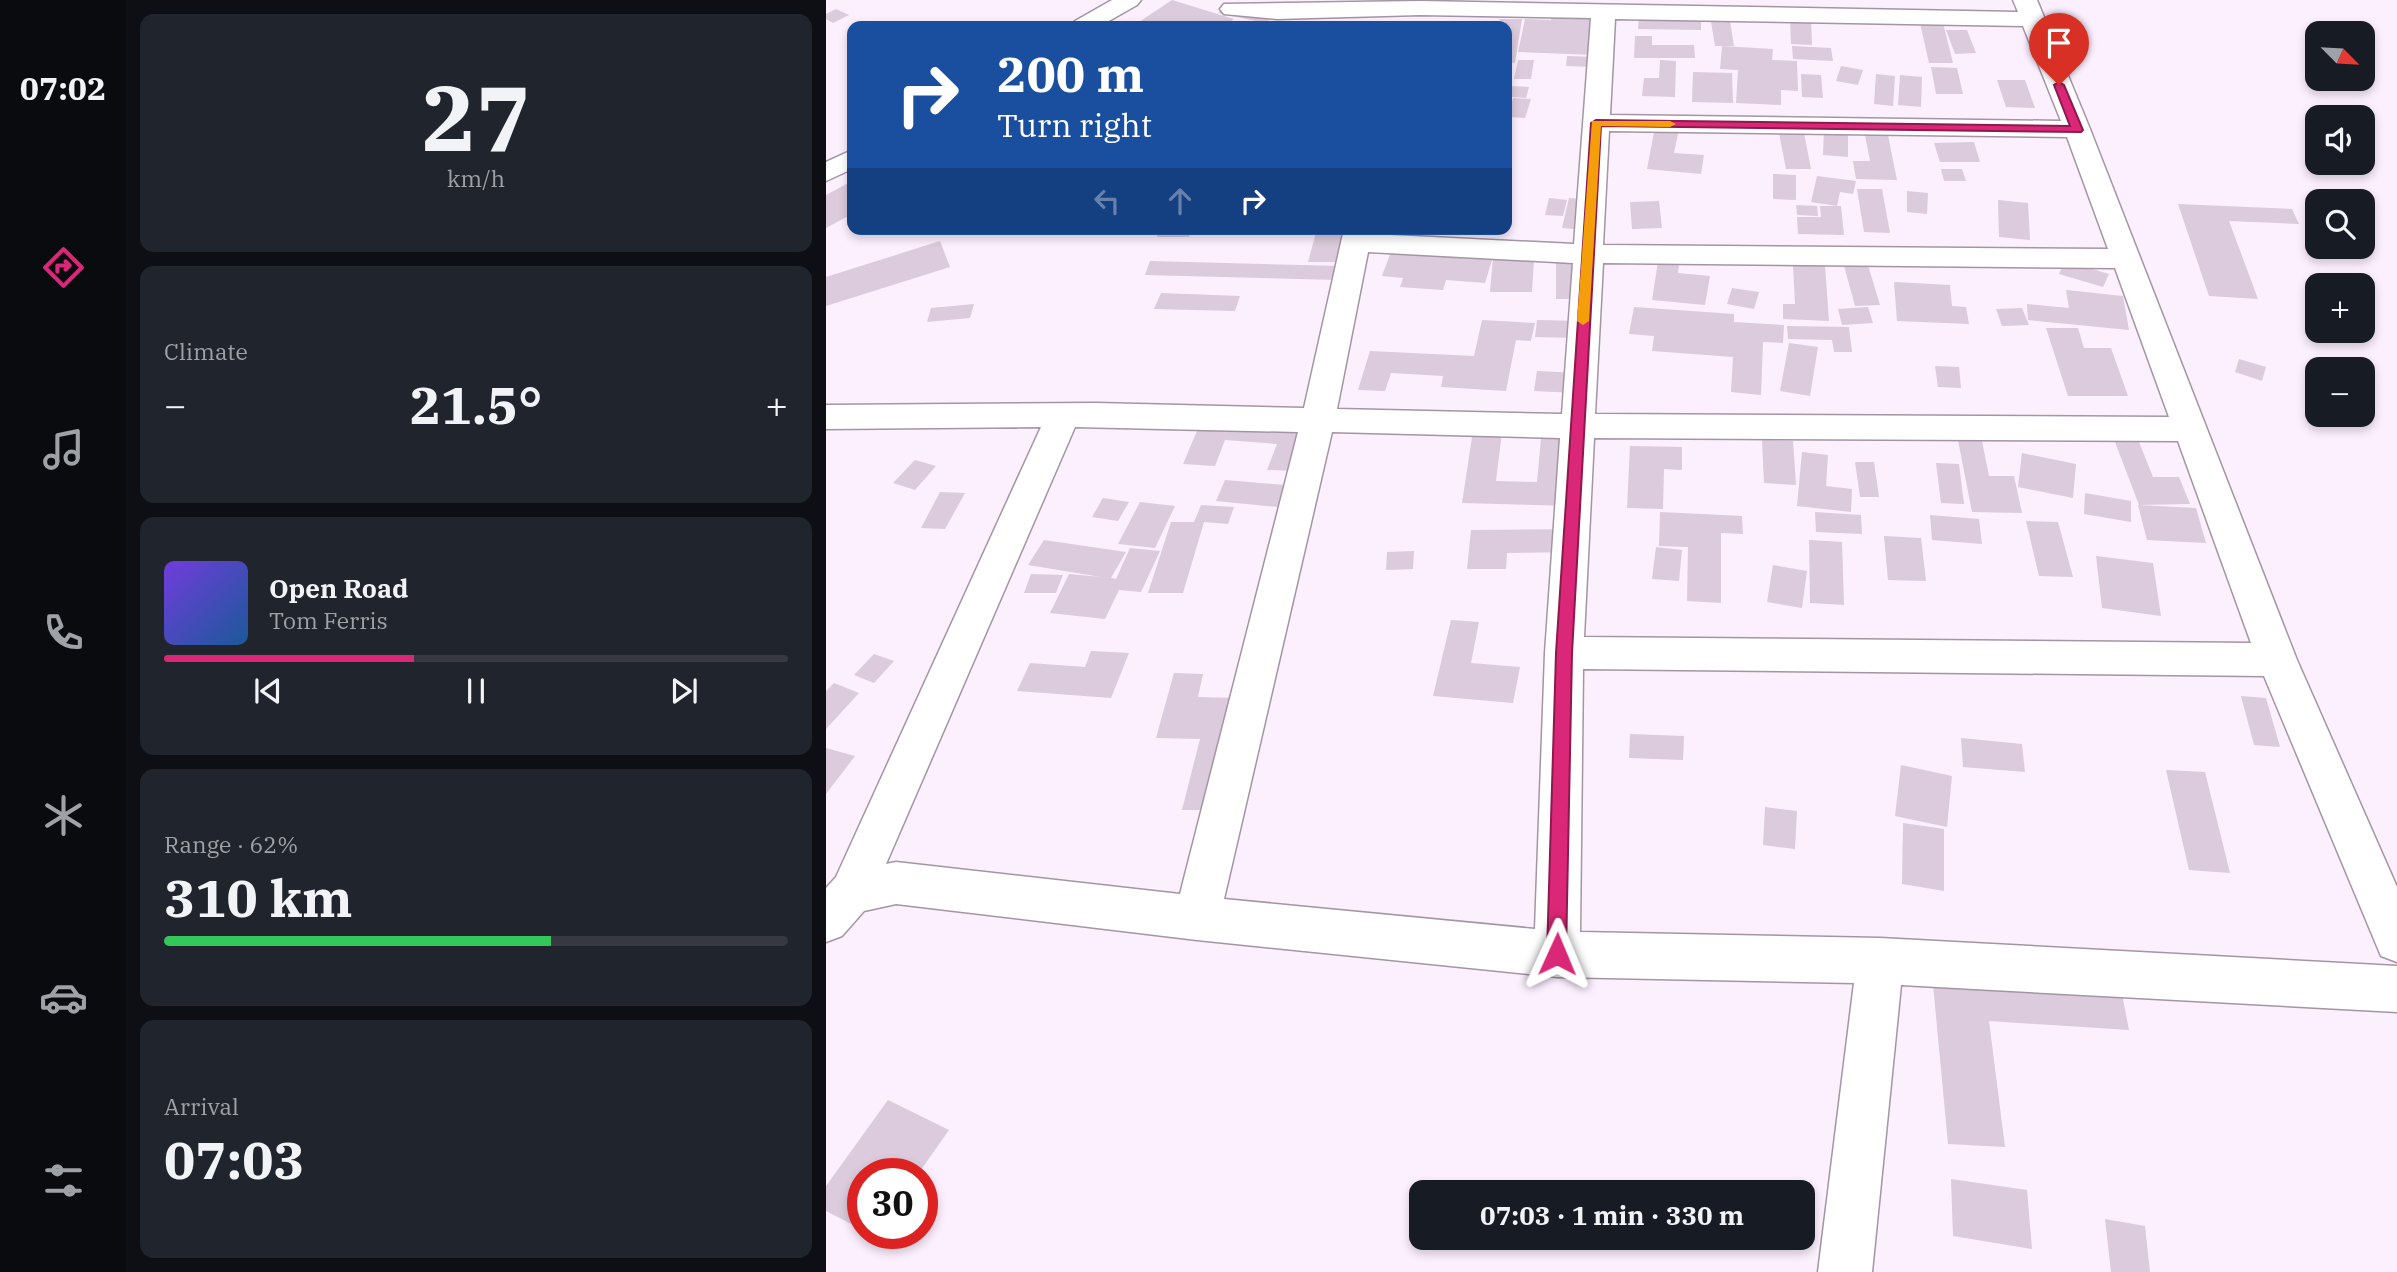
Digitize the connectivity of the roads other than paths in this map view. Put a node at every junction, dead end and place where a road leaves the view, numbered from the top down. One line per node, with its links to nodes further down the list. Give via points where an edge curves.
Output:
1 (1129, 0): 6 (street)
2 (1232, 9): 5 (street)
3 (2028, 9): 4 (street); 8 (street)
4 (1603, 12): 5 (street); 7 (street)
5 (1417, 17)
6 (1092, 21)
7 (1596, 123): 8 (street); 12 (street)
8 (2077, 130): 13 (street)
9 (847, 161): 10 (street)
10 (826, 173)
11 (1356, 235): 12 (street); 16 (street)
12 (1587, 254): 13 (street); 17 (street)
13 (2125, 259): 18 (street)
14 (1063, 416): 15 (street); 16 (street); 21 (street)
15 (826, 417)
16 (1318, 419): 17 (street); 22 (street)
17 (1576, 426): 18 (street); 19 (street)
18 (2188, 429): 20 (street)
19 (1564, 653): 20 (street); 24 (street)
20 (2277, 660): 23 (street)
21 (839, 906): 22 (street, via 896,883)
22 (1197, 918): 24 (street)
23 (2397, 940)
24 (1557, 954): 25 (street)
25 (1880, 961): 26 (street); 27 (street)
26 (2397, 989)
27 (1845, 1272)

